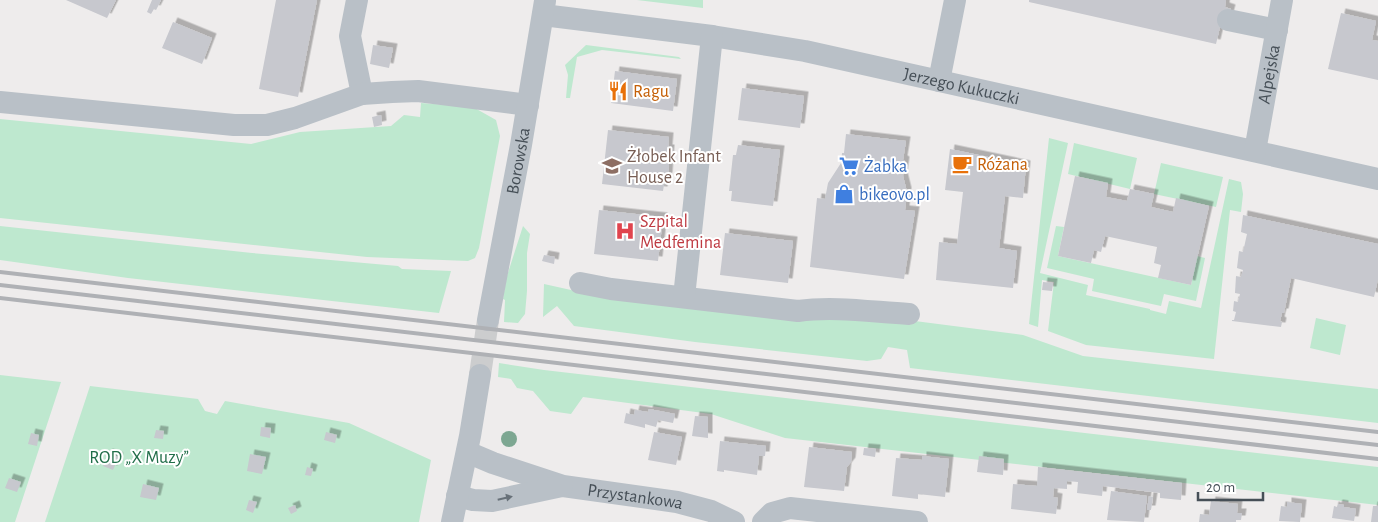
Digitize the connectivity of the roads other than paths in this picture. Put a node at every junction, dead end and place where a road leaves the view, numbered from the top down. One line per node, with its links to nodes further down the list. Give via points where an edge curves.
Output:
1 (358, 0): 9 (street, via 350,36)
2 (955, 0): 8 (street)
3 (1282, 0): 6 (street, Alpejska)
4 (544, 8): 7 (street, Jerzego Kukuczki); 11 (street, Borowska)
5 (1228, 20): 6 (street)
6 (1277, 30): 12 (street, Alpejska)
7 (712, 36): 8 (street, Jerzego Kukuczki, via 805,51); 15 (street)
8 (939, 81): 12 (street, Jerzego Kukuczki)
9 (362, 94): 10 (street, via 267,125 225,124); 11 (street, via 418,91)
10 (0, 102)
11 (528, 104): 17 (street, Borowska)
12 (1255, 151): 13 (street, Jerzego Kukuczki)
13 (1378, 179)
14 (580, 283): 15 (street)
15 (684, 297): 16 (street, via 798,311 855,310)
16 (909, 314)
17 (488, 320)
18 (480, 375): 19 (street)
19 (469, 444): 20 (street, Przystankowa, via 493,463); 21 (street)
20 (563, 486): 21 (street, Przystankowa, one-way to 20, via 492,501); 23 (street, Przystankowa, via 677,502 711,511)
21 (457, 496): 22 (street)
22 (452, 522)
23 (734, 522)
24 (763, 522): 25 (street, via 772,513 790,508)
25 (917, 522)

